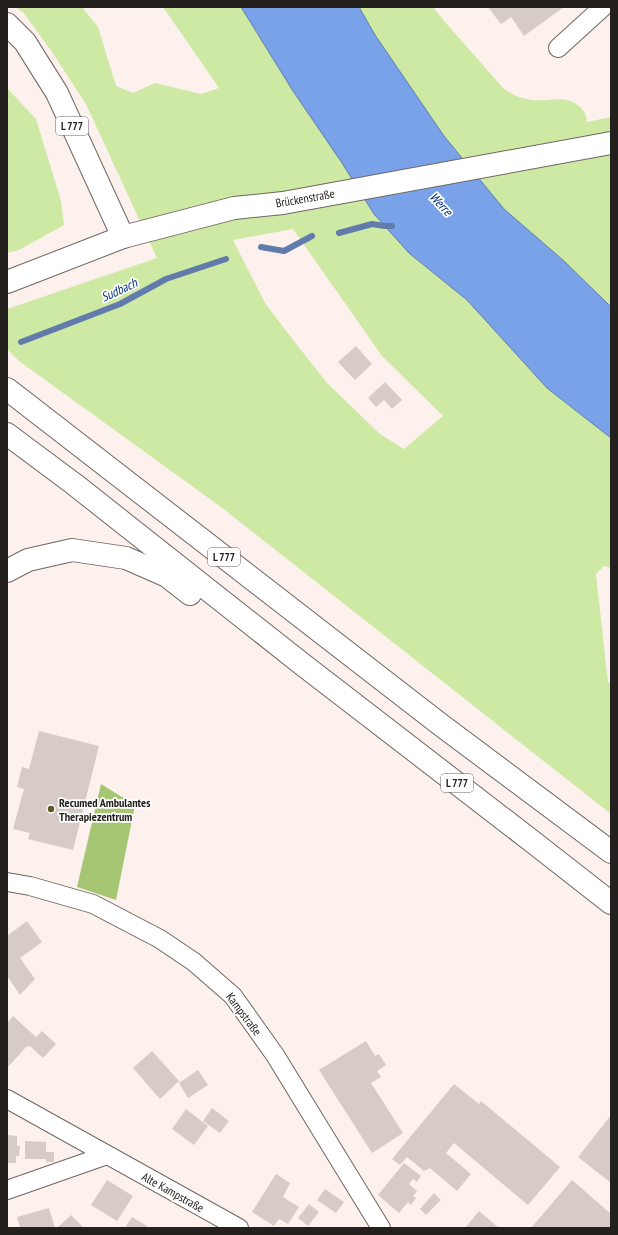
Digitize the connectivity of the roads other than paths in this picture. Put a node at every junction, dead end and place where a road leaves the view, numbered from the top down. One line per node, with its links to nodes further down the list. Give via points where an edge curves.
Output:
1 (603, 7): 3 (street)
2 (7, 24): 5 (main road, L 777, via 25,42 57,93)
3 (558, 48)
4 (611, 143): 5 (main road, Brückenstraße, via 283,203 234,208)
5 (123, 237): 6 (main road, Brückenstraße)
6 (7, 282)
7 (7, 389): 11 (main road, L 777, via 441,725)
8 (7, 434): 10 (main road, L 777)
9 (7, 571): 10 (main road, L 777, via 28,560 72,550 126,558 167,576 276,659)
10 (302, 664): 13 (main road, L 777)
11 (611, 852)
12 (7, 882): 18 (street, Kampstraße, via 93,904 160,939 194,962 233,996 275,1055)
13 (611, 903)
14 (7, 1100): 15 (street, Alte Kampstraße)
15 (107, 1155): 16 (street); 17 (street, Alte Kampstraße)
16 (7, 1190)
17 (239, 1228)
18 (381, 1228)

